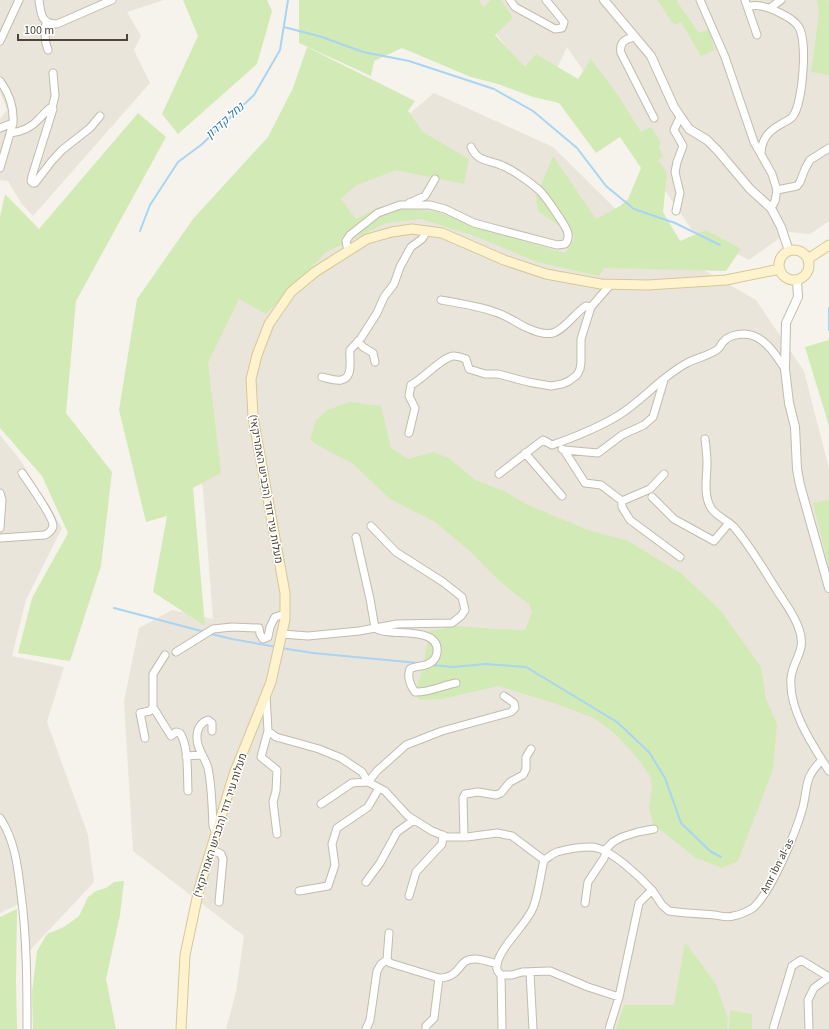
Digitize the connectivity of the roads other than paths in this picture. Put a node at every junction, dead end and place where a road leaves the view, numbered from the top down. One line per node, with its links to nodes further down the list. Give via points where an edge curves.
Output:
1 (19, 0): 14 (street)
2 (39, 0): 11 (street)
3 (112, 0): 11 (street, via 57,24)
4 (510, 0): 5 (street, via 515,7 555,29 562,28 564,22)
5 (546, 0)
6 (604, 0): 13 (street)
7 (700, 0): 27 (street, via 725,58 754,142)
8 (781, 0): 10 (street)
9 (747, 3): 10 (street); 12 (street)
10 (770, 8): 27 (street, via 799,27 802,36 802,87 794,115 772,128)
11 (46, 22): 15 (street, via 44,33)
12 (757, 35)
13 (635, 37): 20 (street, via 651,56); 21 (street, via 624,41 620,49)
14 (0, 41)
15 (48, 50)
16 (53, 73): 18 (street, via 55,96)
17 (0, 81): 22 (street, via 6,88 12,105)
18 (52, 108): 19 (street, via 32,176 33,183 62,150 90,128); 24 (street, via 27,129)
19 (100, 116)
20 (680, 117): 32 (street, via 689,129 707,140 750,189); 33 (street, via 674,130 683,146 675,172 680,193)
21 (654, 118)
22 (13, 123): 23 (street); 24 (street)
23 (0, 128)
24 (10, 133): 28 (street)
25 (471, 147): 31 (street, via 477,157 504,166 547,198 567,229 569,236 564,244 557,245 474,223 430,205)
26 (829, 148): 30 (street, via 810,160 796,186)
27 (761, 153): 30 (street)
28 (0, 168)
29 (435, 179): 31 (street, via 425,196)
30 (777, 190): 32 (street)
31 (400, 205): 36 (street, via 378,213 350,235 346,241)
32 (771, 208): 37 (street)
33 (676, 211)
34 (426, 231): 36 (main road, מעלות עיר דוד (הכביש האמריקאי), via 412,229 392,232 367,239); 41 (main road, מעלות עיר דוד (הכביש האמריקאי), via 442,233 504,260 546,274); 44 (street, via 422,239 411,247 394,284)
35 (829, 245): 38 (main road)
36 (348, 251): 68 (main road, מעלות עיר דוד (הכביש האמריקאי), via 315,272 291,292 269,324 256,355 251,379 253,416 285,593)
37 (790, 251): 38 (main road, via 802,252); 39 (main road, via 780,260)
38 (808, 259): 40 (main road, via 807,272)
39 (780, 269): 40 (main road, via 788,278); 41 (main road, מעלות עיר דוד (הכביש האמריקאי), via 726,280 648,285)
40 (796, 280): 46 (street, via 798,297 786,323)
41 (611, 284): 43 (street)
42 (441, 300): 43 (street, via 497,312 533,331 544,333 559,330 580,310 586,306)
43 (590, 307): 49 (street, via 581,339 580,369 569,382 551,386 498,374 485,374 469,369 466,359 453,356 411,385 409,396 415,408)
44 (358, 341): 45 (street, via 373,353); 47 (street, via 350,350 347,378 340,380)
45 (375, 362)
46 (785, 369): 48 (street, via 774,351 754,336 745,334 727,338 718,349 686,363); 67 (street, via 795,427 800,485)
47 (322, 377)
48 (664, 380): 51 (street, via 618,415 593,429); 52 (street, via 653,417 644,426 622,435 598,453)
49 (409, 433)
50 (705, 439): 61 (street, via 708,499 711,508)
51 (558, 443): 52 (street); 53 (street, via 552,445 543,440)
52 (564, 450): 60 (street, via 585,483 601,485)
53 (525, 453): 55 (street); 58 (street)
54 (22, 473): 65 (street, via 50,516 52,529 45,535)
55 (499, 474)
56 (664, 474): 60 (street, via 650,489)
57 (0, 493): 63 (street)
58 (562, 496)
59 (652, 497): 61 (street, via 674,518 714,541)
60 (622, 500): 66 (street, via 622,507 630,520)
61 (729, 523): 83 (street, via 763,568 799,627 802,639 791,677 791,690 795,709)
62 (371, 526): 69 (street, via 396,552 443,582 462,598 465,610 452,623 397,624)
63 (0, 528)
64 (356, 537): 69 (street)
65 (0, 538)
66 (680, 557)
67 (829, 588)
68 (285, 614): 70 (main road, מעלות עיר דוד (הכביש האמריקאי)); 71 (street, via 275,617 268,637 263,639 259,628 213,629)
69 (375, 628): 70 (street, via 308,636); 73 (street, via 426,636 436,644 437,653 433,662 410,669 409,680 415,692 420,693)
70 (282, 634): 74 (main road, מעלות עיר דוד (הכביש האמריקאי))
71 (176, 652)
72 (165, 655): 76 (street, via 154,674)
73 (456, 683)
74 (266, 695): 77 (street); 92 (main road, מעלות עיר דוד (הכביש האמריקאי), via 234,774)
75 (504, 696): 85 (street, via 514,703 512,712 442,731 406,745)
76 (153, 707): 79 (street, via 150,711 140,713); 82 (street, via 171,736 176,732 180,733)
77 (268, 730): 85 (street, via 276,737 336,756 362,772); 93 (street, via 261,757 277,770 273,802)
78 (212, 731): 81 (street, via 212,722 208,720 201,723 198,729 197,742)
79 (145, 738)
80 (531, 749): 95 (street, via 526,757 523,775 510,782 501,793 465,794)
81 (202, 755): 82 (street); 92 (street, via 208,767 213,826)
82 (186, 756): 87 (street)
83 (822, 760): 84 (street); 100 (street, Amr ibn al-as, via 809,776 803,806 777,872 767,890 752,908 732,917 669,911)
84 (829, 771)
85 (368, 782): 86 (street); 88 (street, via 352,783)
86 (379, 788): 90 (street); 101 (street, via 368,807 337,828 332,844 334,864 328,886)
87 (188, 791)
88 (321, 804)
89 (0, 818): 113 (street, via 12,843 19,871 26,958)
90 (414, 820): 94 (street); 99 (street, via 397,832)
91 (654, 829): 97 (street, via 622,837 613,842)
92 (216, 833): 96 (main road, מעלות עיר דוד (הכביש האמריקאי))
93 (277, 834)
94 (443, 835): 95 (street); 102 (street, via 442,844 416,872)
95 (464, 837): 98 (street, via 497,833 512,836)
96 (211, 849): 103 (street, via 221,854 223,859); 114 (main road, מעלות עיר דוד (הכביש האמריקאי), via 184,955)
97 (606, 852): 98 (street, via 593,847 576,849 557,852); 100 (street, Amr ibn al-as, via 641,878); 104 (street, via 588,882)
98 (544, 860): 107 (street, via 533,910)
99 (366, 882)
100 (652, 890): 112 (street, via 639,903)
101 (300, 891)
102 (409, 896)
103 (219, 902)
104 (585, 903)
105 (389, 933): 106 (street)
106 (387, 960): 111 (street); 115 (street, via 377,971 370,1020)
107 (497, 964): 109 (street, via 497,972); 111 (street, via 476,959 468,960 460,965 454,974)
108 (530, 972): 109 (street); 112 (street, via 550,971); 118 (street)
109 (501, 975): 117 (street)
110 (829, 977): 120 (street, via 801,960 792,966); 121 (street, via 814,988 808,1000)
111 (439, 978): 116 (street, via 434,1018)
112 (620, 997): 119 (street)
113 (27, 1029)
114 (181, 1029)
115 (366, 1029)
116 (426, 1029)
117 (502, 1029)
118 (533, 1029)
119 (609, 1029)
120 (774, 1029)
121 (809, 1029)

